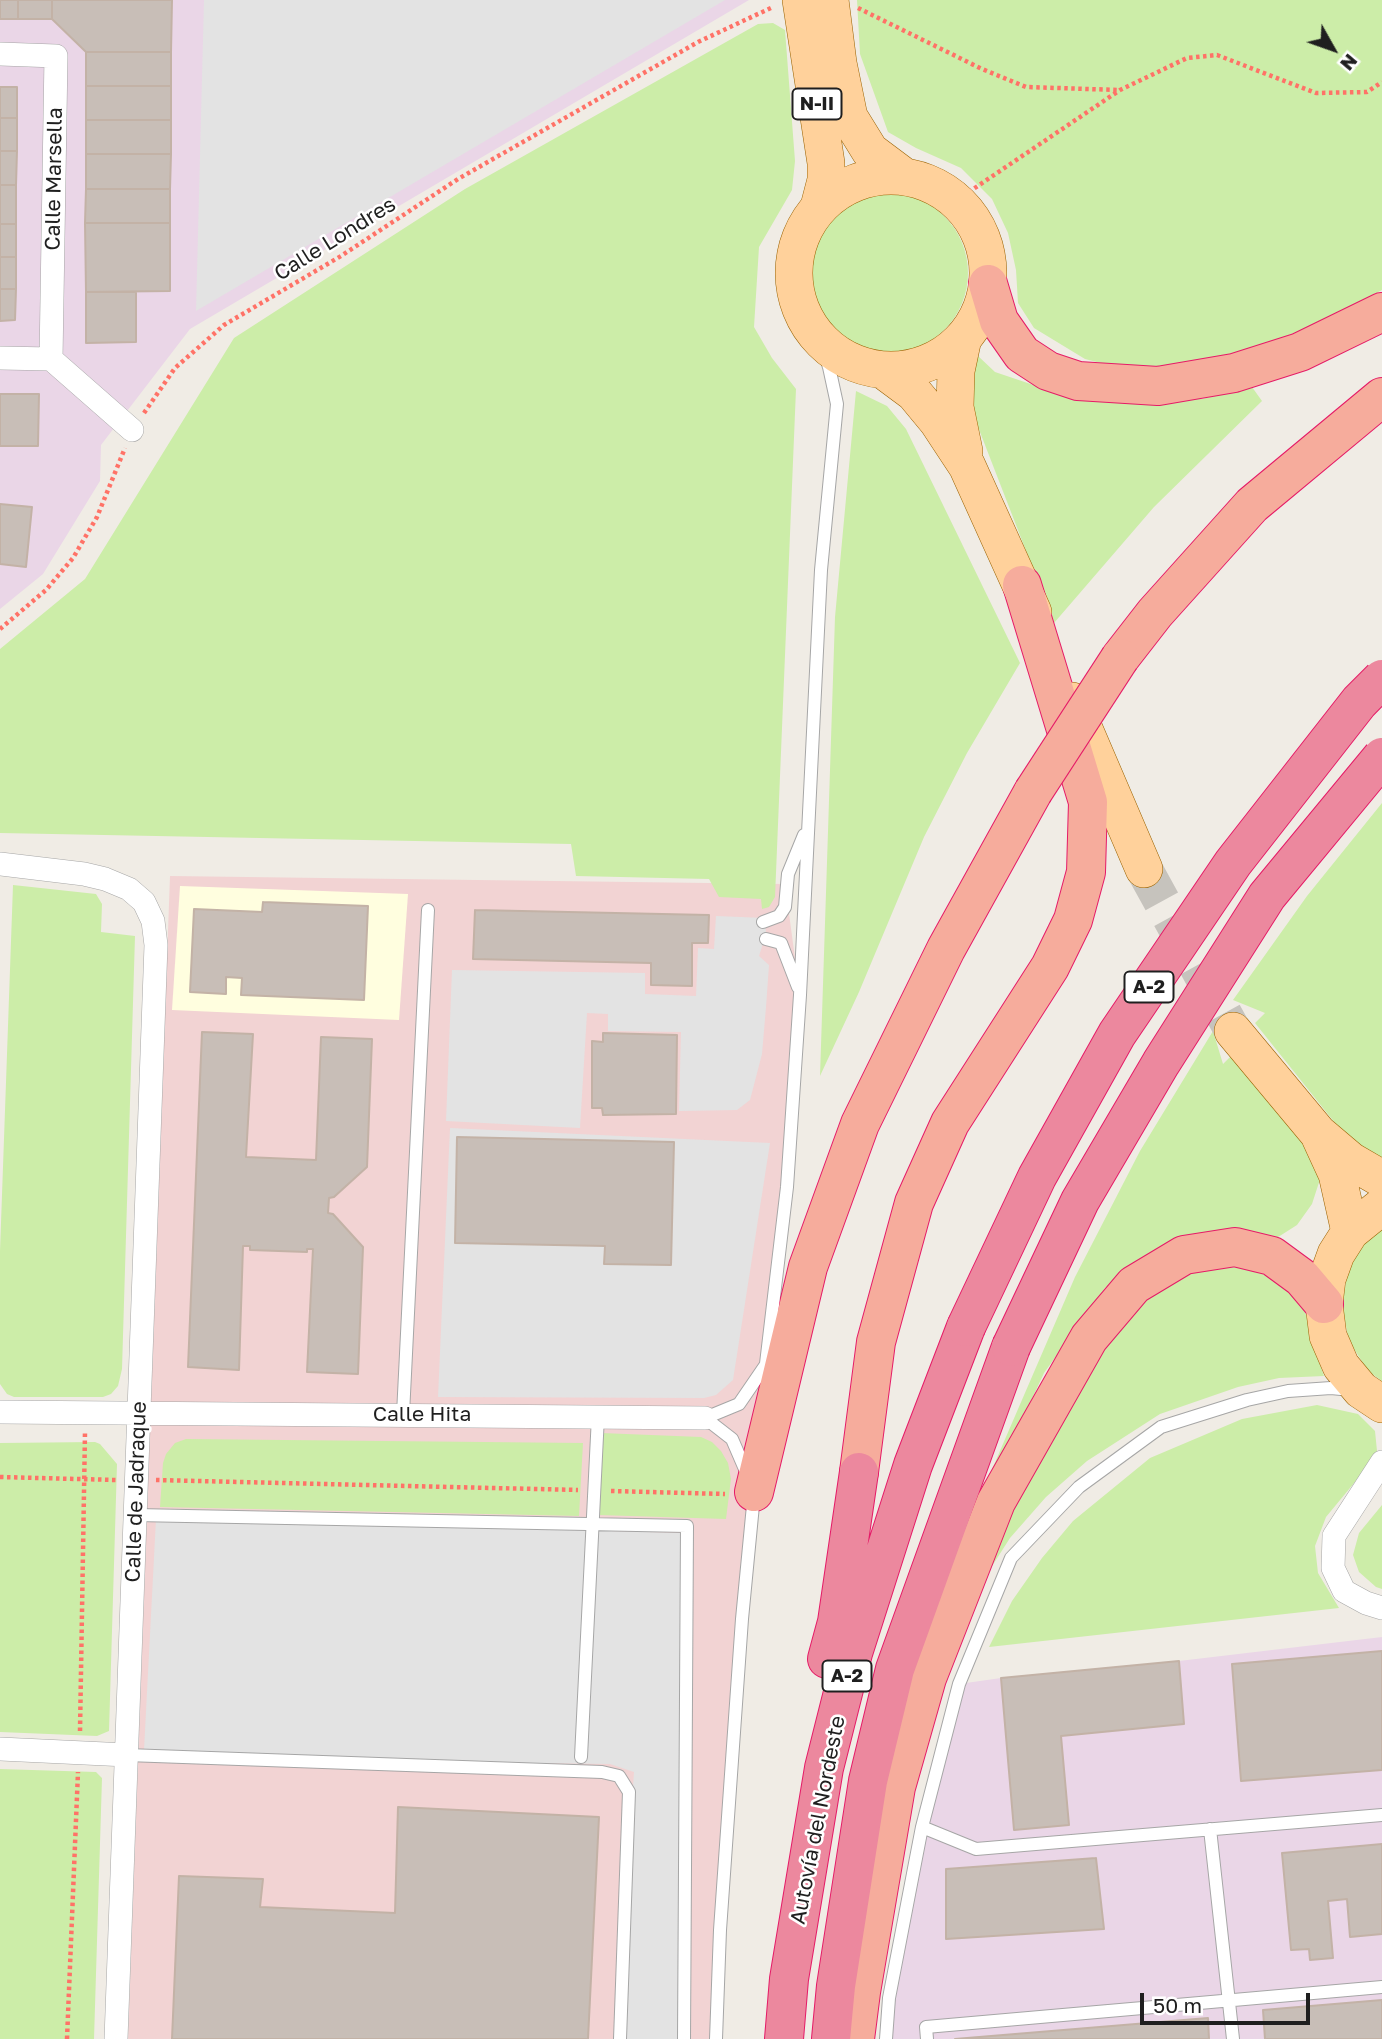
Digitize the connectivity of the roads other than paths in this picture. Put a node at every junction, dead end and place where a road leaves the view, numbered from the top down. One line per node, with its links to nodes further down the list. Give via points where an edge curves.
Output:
1 (821, 2): 3 (main road, via 849,117 870,151); 4 (main road, N-II, via 826,180)
2 (0, 54): 10 (street, Calle Marsella, via 56,55)
3 (902, 175): 4 (main road, via 871,177 843,188); 5 (main road, via 932,183 957,200 980,234 987,253)
4 (819, 207): 8 (main road, via 798,243 793,274 799,305)
5 (988, 284): 6 (highway, via 999,321 1022,354 1048,371 1078,381 1158,387 1234,373 1300,352); 7 (main road, via 980,313)
6 (1382, 312)
7 (963, 338): 11 (main road, via 927,363); 14 (main road, via 955,407)
8 (820, 340): 11 (main road, via 838,355); 18 (lane, via 837,404 821,570)
9 (0, 358): 10 (street)
10 (51, 359): 13 (street)
11 (883, 370): 14 (main road, via 914,393)
12 (1382, 397): 40 (highway, bridge, via 1252,505 1155,612 1033,792 946,949 860,1124 808,1267)
13 (132, 430)
14 (967, 466): 15 (main road)
15 (1022, 585): 20 (main road); 57 (highway, via 1088,802 1086,872 1073,920 1051,967 950,1123 914,1203 876,1342 836,1622 800,1764 764,1975)
16 (1382, 679): 58 (highway, Autovía del Nordeste / A-2, bridge, via 1233,863 1117,1034 1037,1177 966,1327 913,1465 853,1653 824,1768 789,1979)
17 (1382, 757): 59 (highway, Autovía del Nordeste / A-2, bridge, via 1267,896 1168,1052 1080,1200 1011,1347 895,1669 869,1781)
18 (808, 825): 22 (lane, via 788,874 785,906 779,916); 24 (lane)
19 (0, 865): 34 (street, Calle de Jadraque, via 105,879 129,889 144,902 153,921 156,945)
20 (1144, 869)
21 (428, 910): 35 (lane)
22 (763, 922)
23 (766, 939): 24 (lane, via 781,943)
24 (800, 995): 31 (lane, via 788,1186)
25 (1233, 1031): 26 (main road)
26 (1318, 1133): 27 (main road); 29 (main road, via 1337,1174)
27 (1382, 1179)
28 (1382, 1206): 29 (main road)
29 (1350, 1233): 30 (main road, via 1336,1254)
30 (1324, 1304): 32 (main road, via 1328,1336 1341,1366); 60 (highway, via 1302,1278 1272,1256 1235,1247 1184,1255 1134,1285 1089,1338 996,1502 927,1678 896,1787)
31 (765, 1366): 37 (lane, Calle Hita, via 739,1404); 40 (lane)
32 (1375, 1404): 49 (lane, via 1331,1388 1247,1400 1161,1427 1079,1487 1011,1558 960,1684)
33 (0, 1412): 34 (street, Calle Hita)
34 (139, 1413): 35 (street, Calle Hita); 42 (street, Calle de Jadraque)
35 (404, 1414): 36 (street, Calle Hita)
36 (598, 1416): 37 (street, Calle Hita); 43 (lane)
37 (705, 1418): 40 (lane, via 732,1439)
38 (1382, 1462): 41 (street)
39 (1382, 1482): 41 (street)
40 (754, 1493): 56 (lane, via 720,1930)
41 (1356, 1504): 44 (street, via 1334,1536 1333,1568 1344,1591)
42 (136, 1515): 43 (lane); 46 (street, Calle de Jadraque)
43 (591, 1523): 47 (lane); 55 (lane, via 687,1526)
44 (1382, 1608)
45 (0, 1749): 46 (street)
46 (127, 1755): 53 (street, Calle de Jadraque); 54 (lane, via 619,1776 629,1792)
47 (581, 1756)
48 (1382, 1815): 50 (lane)
49 (922, 1827): 50 (lane, via 975,1849); 61 (lane, via 889,1998)
50 (1210, 1829): 52 (lane)
51 (1382, 1987): 52 (lane)
52 (1229, 1999): 62 (lane, via 926,2027); 63 (lane)
53 (116, 2039)
54 (620, 2039)
55 (684, 2039)
56 (716, 2039)
57 (760, 2039)
58 (784, 2039)
59 (831, 2039)
60 (855, 2039)
61 (886, 2039)
62 (926, 2039)
63 (1233, 2039)

